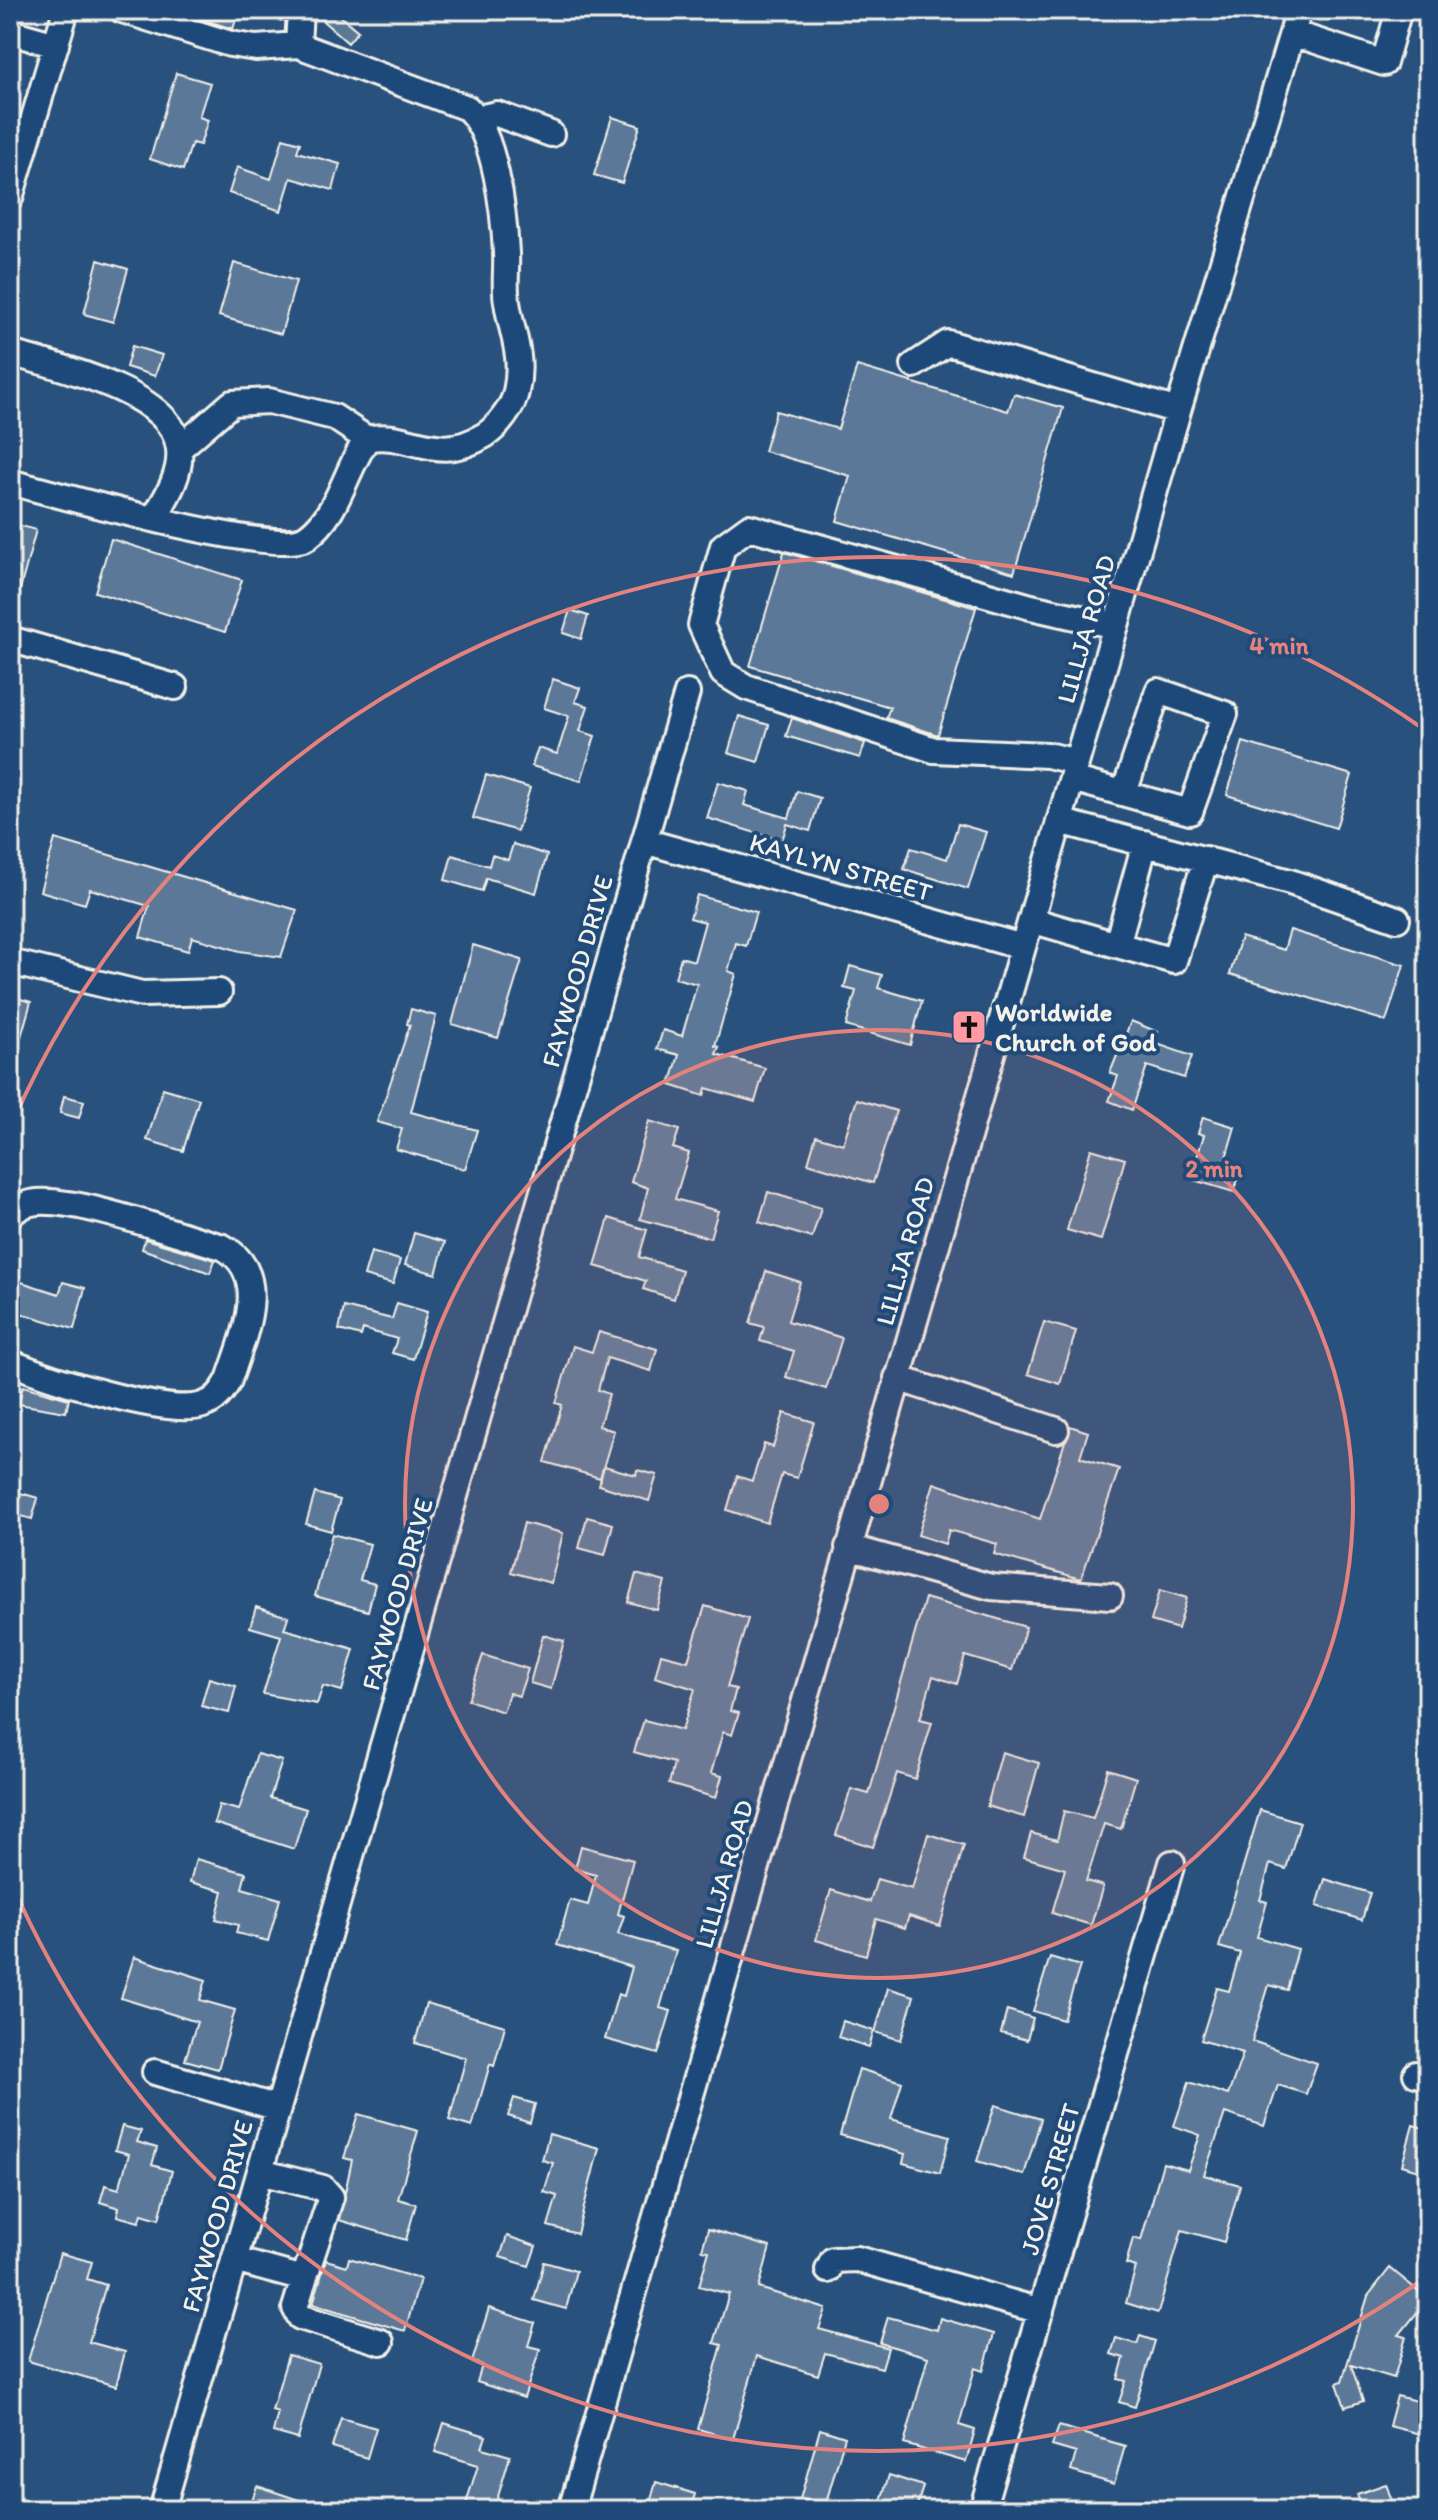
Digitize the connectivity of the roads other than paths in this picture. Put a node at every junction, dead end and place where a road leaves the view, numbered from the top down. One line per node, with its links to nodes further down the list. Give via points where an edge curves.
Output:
1 (66, 10): 7 (street)
2 (122, 10): 8 (street, via 230,44)
3 (300, 10): 8 (street)
4 (1399, 10): 5 (street, via 1384,63)
5 (1296, 22): 14 (street, LILLJA ROAD)
6 (10, 32): 7 (street)
7 (56, 45): 11 (street)
8 (298, 45): 9 (street, via 467,108)
9 (478, 118): 10 (street, via 497,114); 15 (street, via 495,169 506,252 506,301 519,343 516,395 485,435 458,445 434,450 382,435)
10 (551, 134)
11 (10, 198)
12 (10, 353): 16 (street, via 110,385 154,407 171,425)
13 (914, 365): 14 (street, via 948,343)
14 (1178, 411): 19 (street, LILLJA ROAD)
15 (367, 439): 16 (street, via 334,417 269,401 232,403); 18 (street, via 322,523 305,539 280,543)
16 (180, 448): 18 (street, via 170,492)
17 (10, 482): 18 (street)
18 (154, 518)
19 (1116, 626): 23 (street, LILLJA ROAD); 23 (street, via 749,527 723,546 701,625 723,673 746,687 934,750 1048,755)
20 (10, 639): 21 (street)
21 (175, 687)
22 (687, 693): 26 (street, FAYWOOD DRIVE)
23 (1074, 771): 24 (street); 25 (street, LILLJA ROAD)
24 (1124, 793): 24 (street, via 1190,812 1225,714 1158,691)
25 (1059, 821): 27 (street); 30 (street, LILLJA ROAD)
26 (644, 841): 32 (street, KAYLYN STREET); 43 (street, FAYWOOD DRIVE)
27 (1145, 843): 28 (street); 31 (street)
28 (1206, 859): 29 (street); 31 (street, via 1174,961)
29 (1397, 919)
30 (1031, 920): 31 (street); 32 (street, LILLJA ROAD)
31 (1117, 945)
32 (1023, 947): 37 (street, LILLJA ROAD)
33 (10, 962): 34 (street, via 142,994)
34 (219, 992)
35 (10, 1215): 36 (street, via 34,1202 71,1205 223,1247 238,1256 253,1292 229,1380 208,1404 165,1408)
36 (10, 1362)
37 (897, 1378): 38 (street); 39 (street, LILLJA ROAD)
38 (1056, 1430)
39 (848, 1547): 40 (street, via 991,1587); 51 (street, LILLJA ROAD)
40 (1110, 1596)
41 (1172, 1863): 48 (street, JOVE STREET)
42 (155, 2072): 43 (street)
43 (278, 2108): 44 (street, FAYWOOD DRIVE)
44 (260, 2172): 45 (street, FAYWOOD DRIVE); 47 (street, via 323,2188 331,2197)
45 (234, 2260): 47 (street); 50 (street, FAYWOOD DRIVE)
46 (828, 2270): 48 (street, via 833,2260 868,2261)
47 (304, 2279): 49 (street, via 295,2308 300,2317)
48 (1041, 2311): 52 (street, JOVE STREET)
49 (381, 2342)
50 (162, 2510)
51 (571, 2510)
52 (982, 2510)

